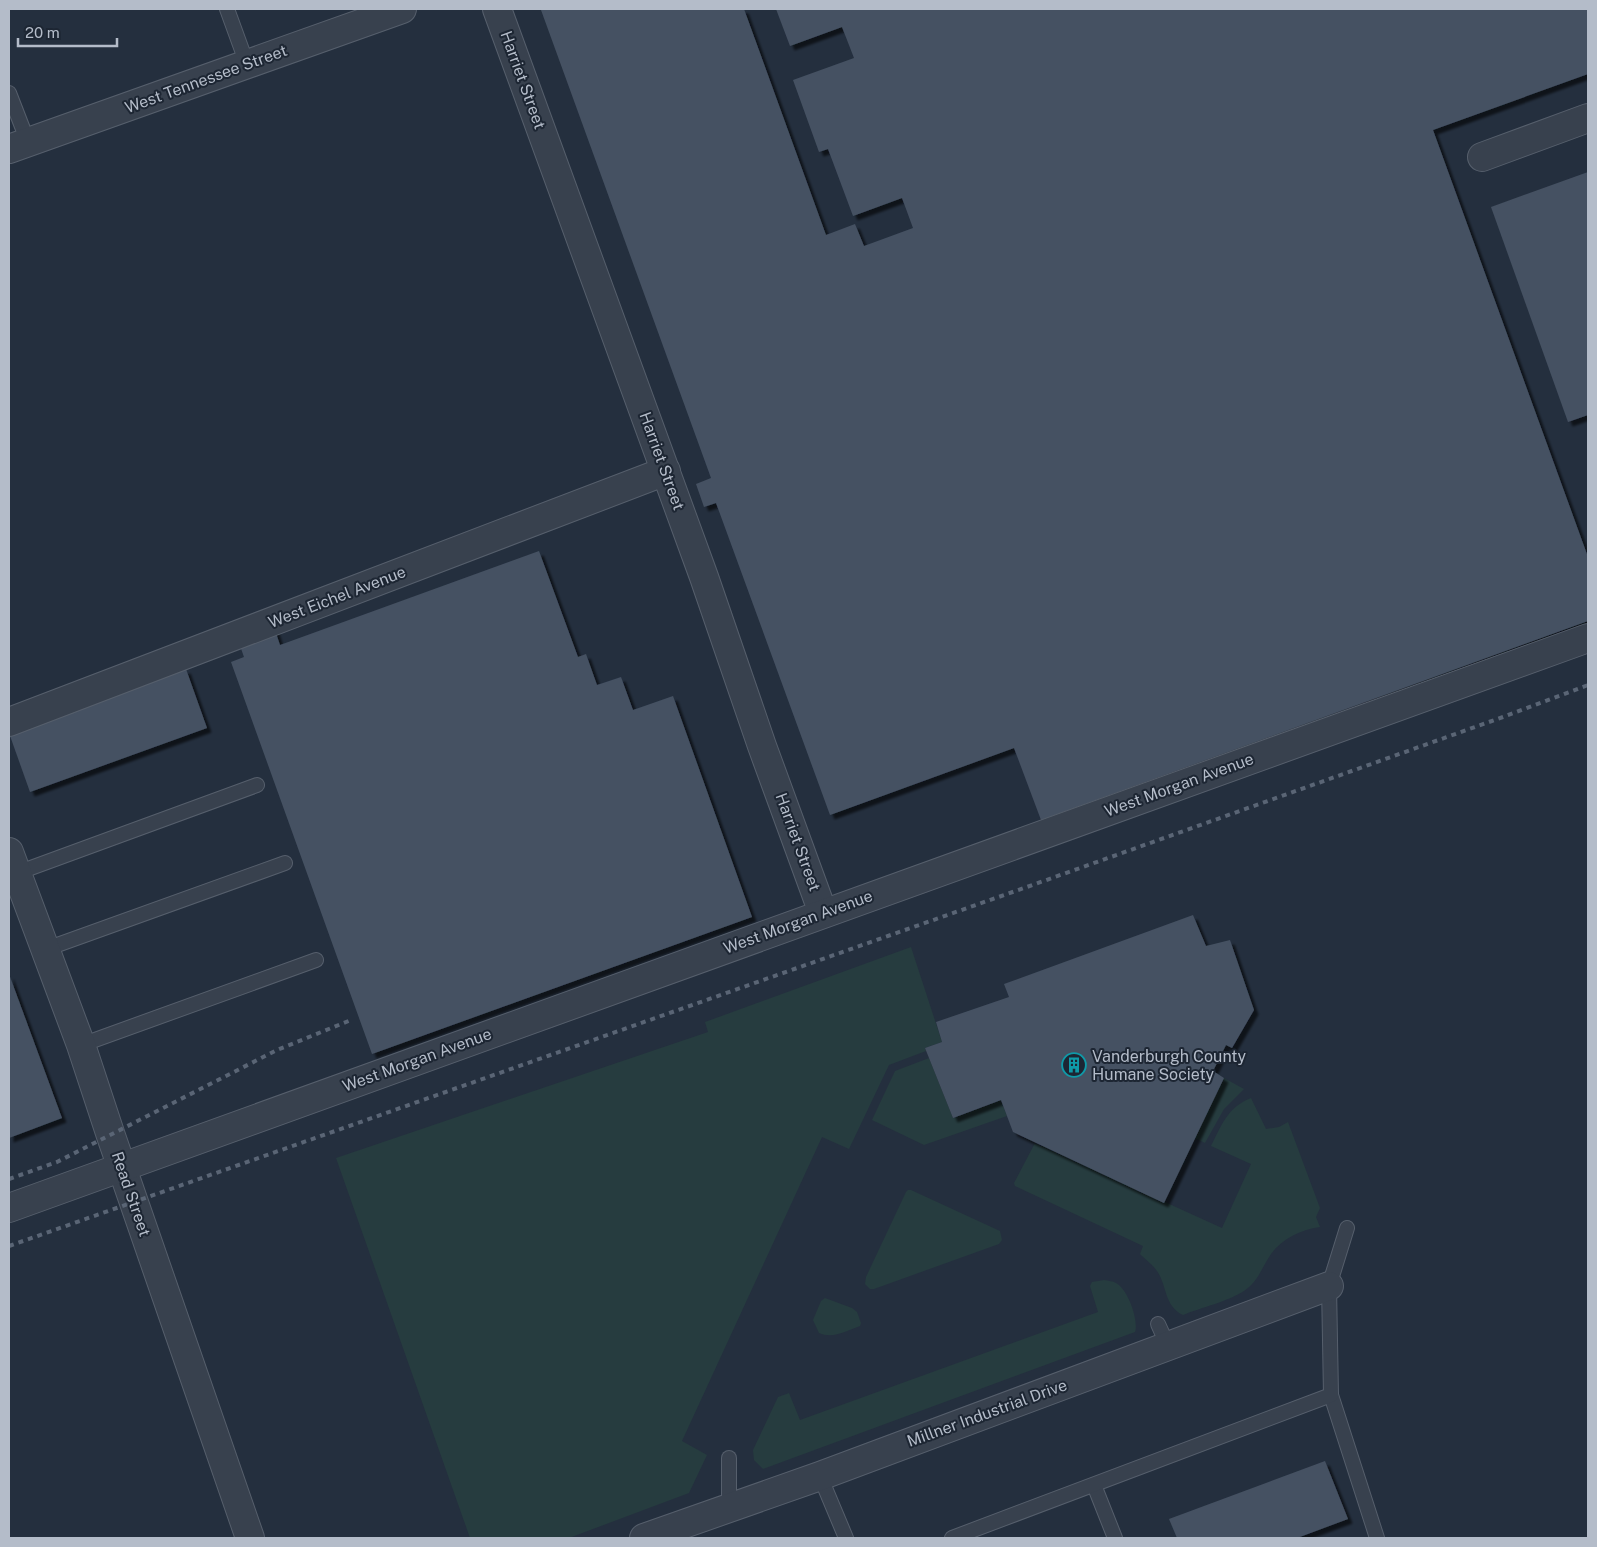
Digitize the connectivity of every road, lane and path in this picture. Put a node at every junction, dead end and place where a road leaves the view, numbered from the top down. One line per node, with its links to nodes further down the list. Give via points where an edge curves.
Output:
1 (227, 9): 4 (lane)
2 (402, 9): 4 (street, West Tennessee Street)
3 (497, 9): 9 (street, Harriet Street)
4 (247, 64): 7 (street, West Tennessee Street)
5 (9, 94): 7 (lane)
6 (1588, 118): 8 (street)
7 (18, 145)
8 (1482, 157)
9 (666, 472): 11 (street, West Eichel Avenue); 15 (street, Harriet Street)
10 (1588, 638): 15 (street, West Morgan Avenue)
11 (9, 722)
12 (257, 785): 13 (lane)
13 (13, 862): 16 (street, Read Street)
14 (285, 863): 16 (lane)
15 (824, 913): 19 (street, West Morgan Avenue)
16 (46, 949): 18 (street, Read Street)
17 (316, 960): 18 (lane)
18 (81, 1044): 19 (street, Read Street)
19 (122, 1166): 20 (street, West Morgan Avenue); 28 (street, Read Street)
20 (9, 1208)
21 (1347, 1228): 22 (lane)
22 (1330, 1286): 23 (lane); 25 (street, Millner Industrial Drive, via 1163,1335)
23 (1331, 1395): 26 (lane); 33 (lane)
24 (729, 1458): 27 (lane)
25 (820, 1476): 27 (street, Millner Industrial Drive); 30 (lane)
26 (1094, 1485): 31 (lane); 32 (lane)
27 (729, 1507): 29 (street, Millner Industrial Drive)
28 (250, 1538)
29 (644, 1538)
30 (846, 1538)
31 (952, 1538)
32 (1115, 1538)
33 (1377, 1538)

